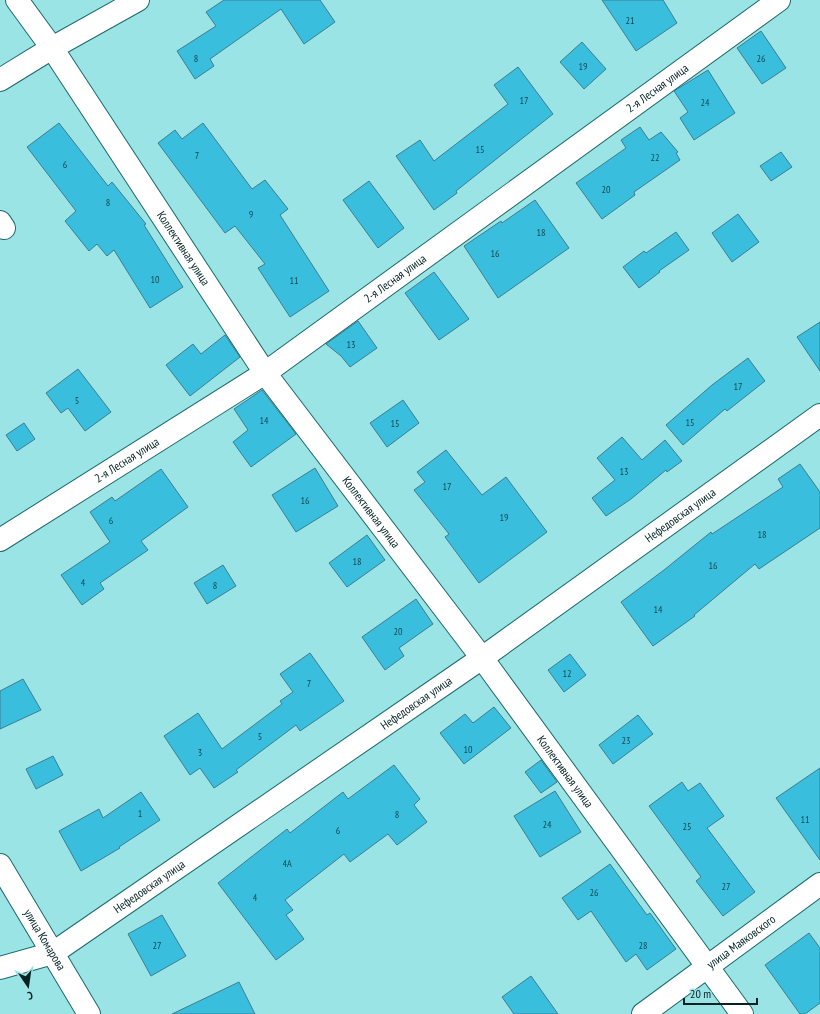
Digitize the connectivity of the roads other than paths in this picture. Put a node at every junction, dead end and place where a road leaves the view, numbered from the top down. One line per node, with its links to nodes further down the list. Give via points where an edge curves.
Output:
1 (17, 0): 4 (street, Коллективная улица)
2 (138, 0): 4 (street)
3 (779, 0): 6 (street, 2-я Лесная улица)
4 (52, 48): 5 (street); 6 (street, Коллективная улица)
5 (0, 80)
6 (265, 373): 8 (street, 2-я Лесная улица); 9 (street, Коллективная улица)
7 (820, 415): 9 (street, Нефедовская улица)
8 (0, 540)
9 (482, 658): 12 (street, Нефедовская улица); 13 (street, Коллективная улица)
10 (0, 865): 12 (street, улица Комарова)
11 (820, 884): 13 (street, улица Маяковского)
12 (53, 953): 14 (street, Нефедовская улица); 15 (street, улица Комарова)
13 (707, 966): 16 (street, улица Маяковского); 17 (street, Коллективная улица)
14 (0, 968)
15 (90, 1014)
16 (643, 1014)
17 (742, 1014)

